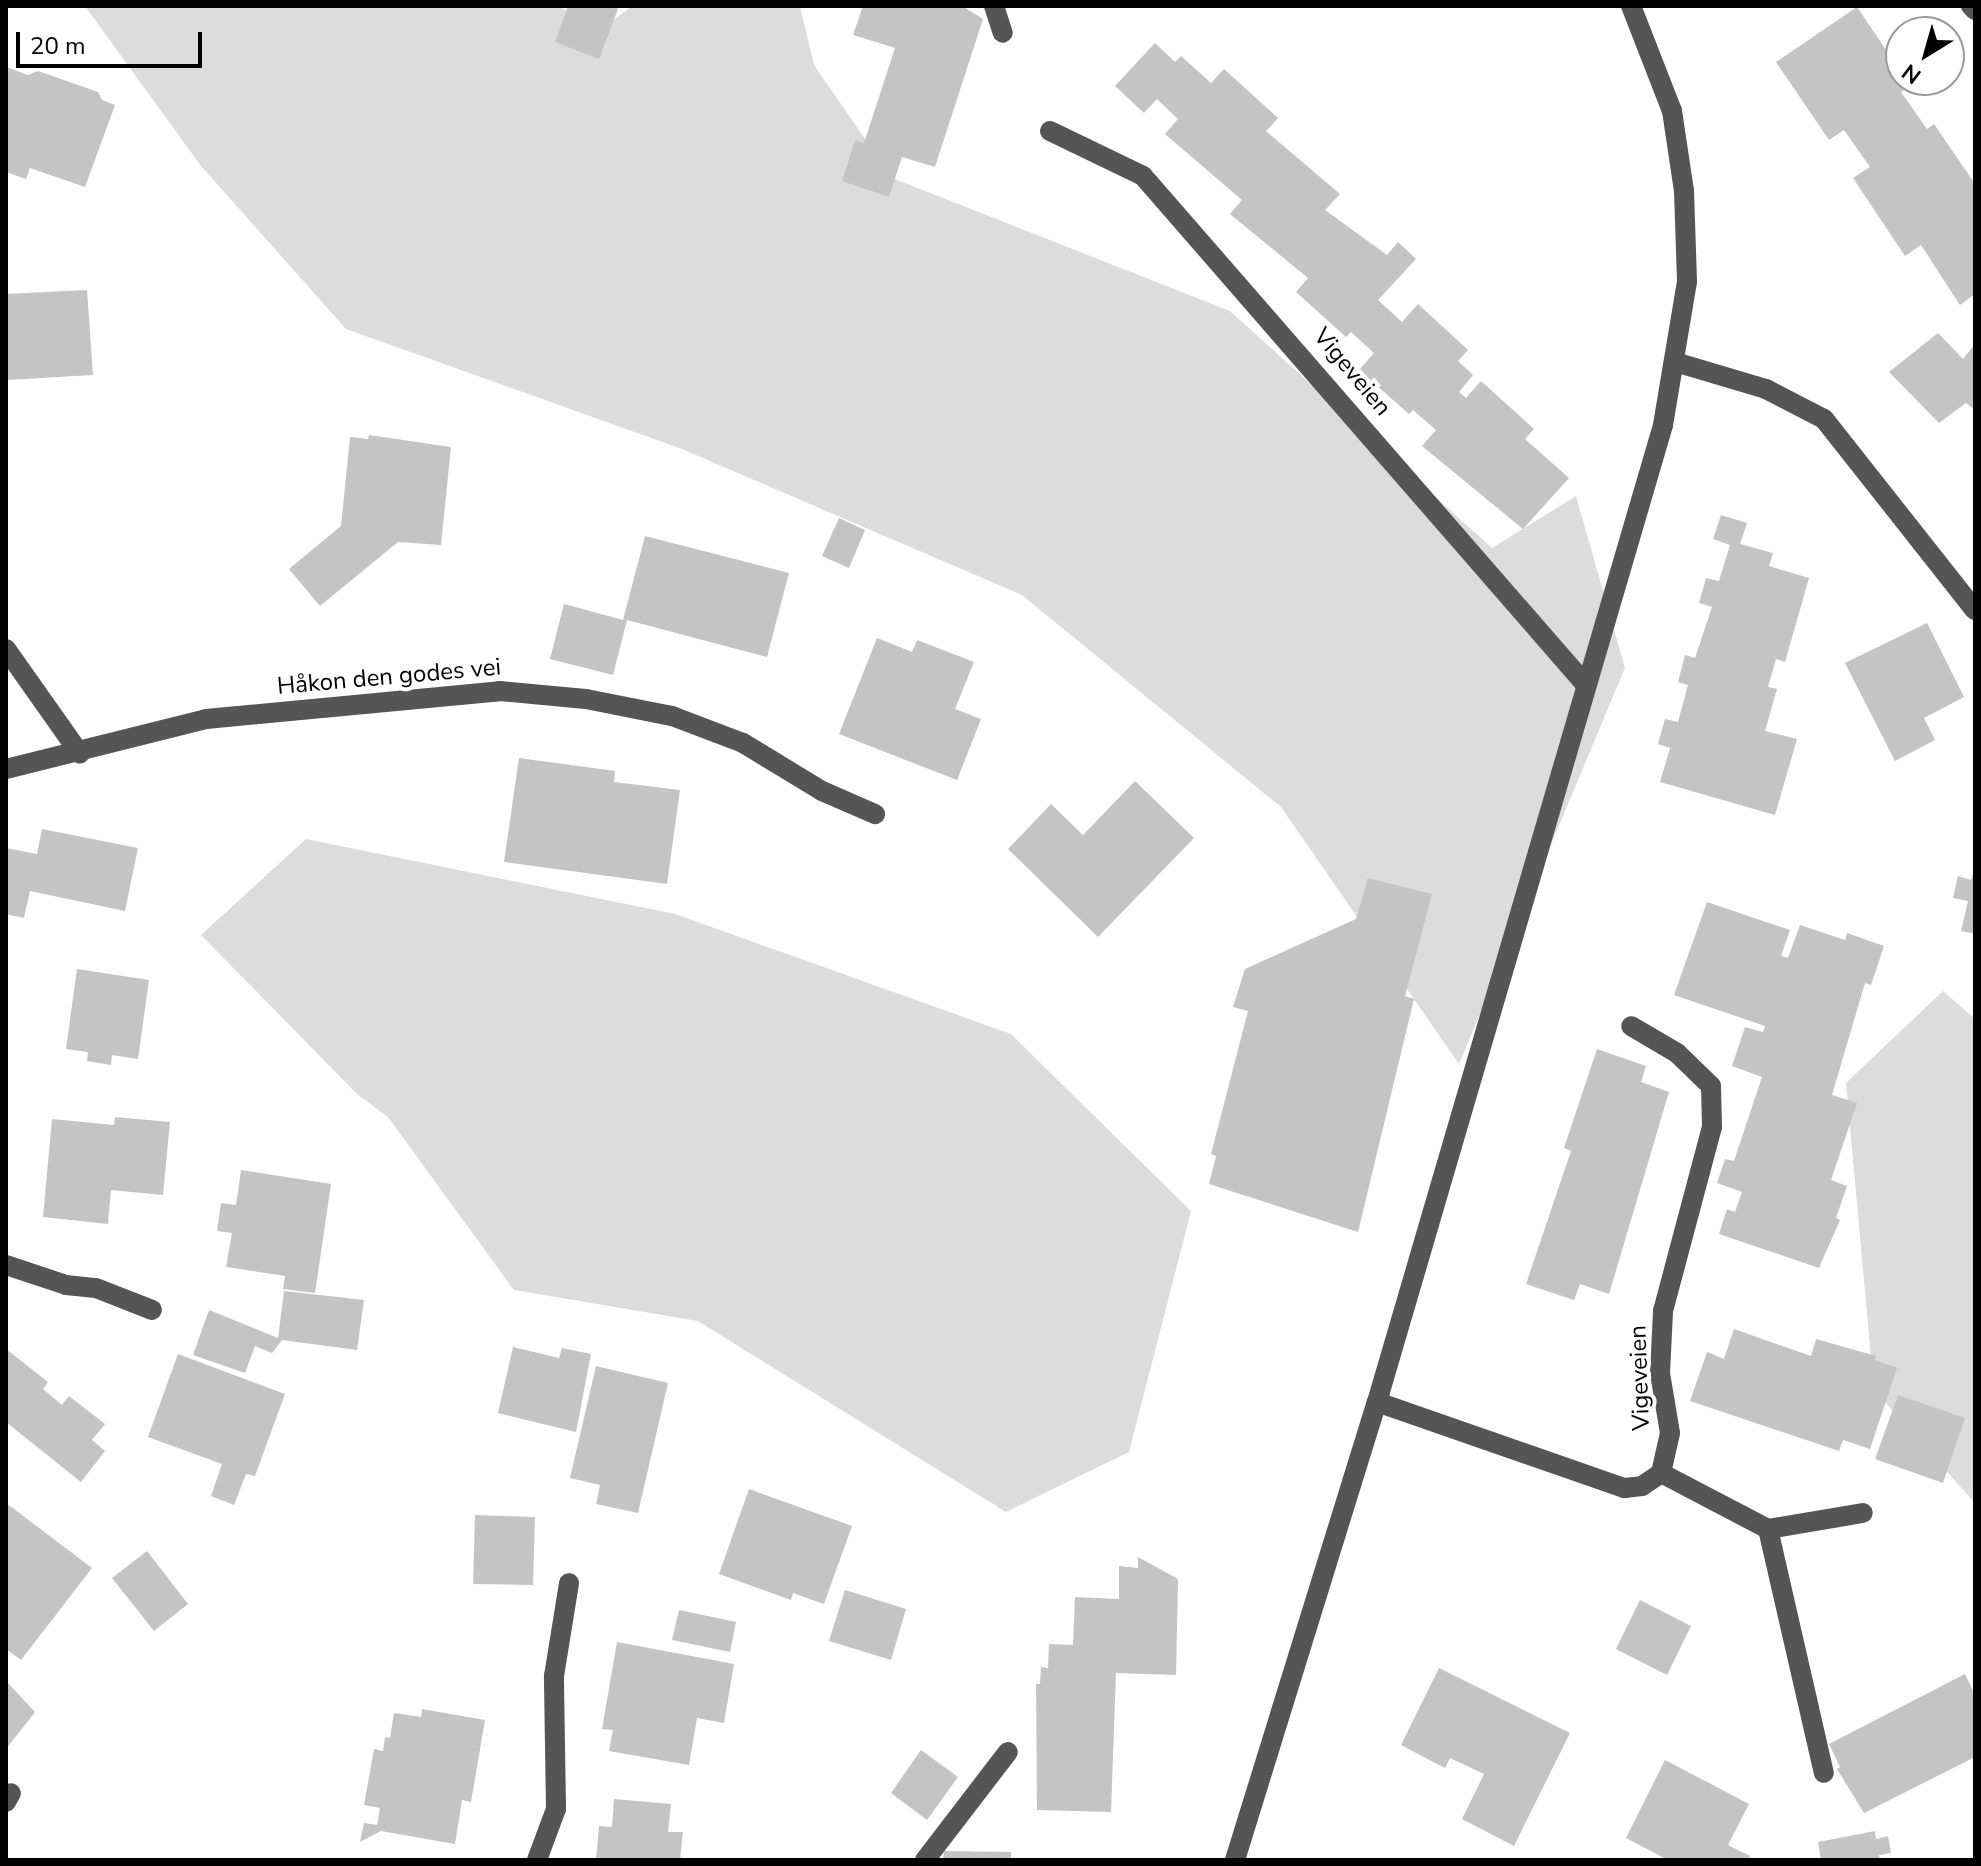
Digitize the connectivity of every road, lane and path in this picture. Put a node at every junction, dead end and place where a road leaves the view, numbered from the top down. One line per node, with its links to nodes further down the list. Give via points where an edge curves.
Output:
1 (994, 6): 3 (street)
2 (1631, 6): 5 (street, via 1672,111 1684,191 1687,281)
3 (1003, 33)
4 (1050, 131): 8 (street, Vigeveien, via 1143,176)
5 (1675, 362): 6 (street, via 1766,389 1824,419); 8 (street, via 1642,511)
6 (1975, 610)
7 (6, 649): 9 (street)
8 (1585, 684): 15 (street)
9 (80, 754): 10 (street, Håkon den godes vei); 11 (street, Håkon den godes vei, via 206,719 500,691 586,699 672,716 743,743 822,791)
10 (6, 769)
11 (875, 814)
12 (1631, 1026): 16 (street, Vigeveien, via 1677,1053 1711,1086 1712,1127 1663,1311 1660,1373 1670,1433)
13 (6, 1265): 14 (street, via 66,1285 96,1288)
14 (152, 1310)
15 (1377, 1402): 16 (street, via 1624,1488 1642,1486); 24 (street)
16 (1661, 1473): 18 (street)
17 (1863, 1513): 18 (street)
18 (1768, 1529): 21 (street)
19 (569, 1583): 22 (street, via 554,1676 556,1809)
20 (1008, 1752): 23 (street)
21 (1824, 1773)
22 (537, 1860)
23 (925, 1860)
24 (1235, 1860)

